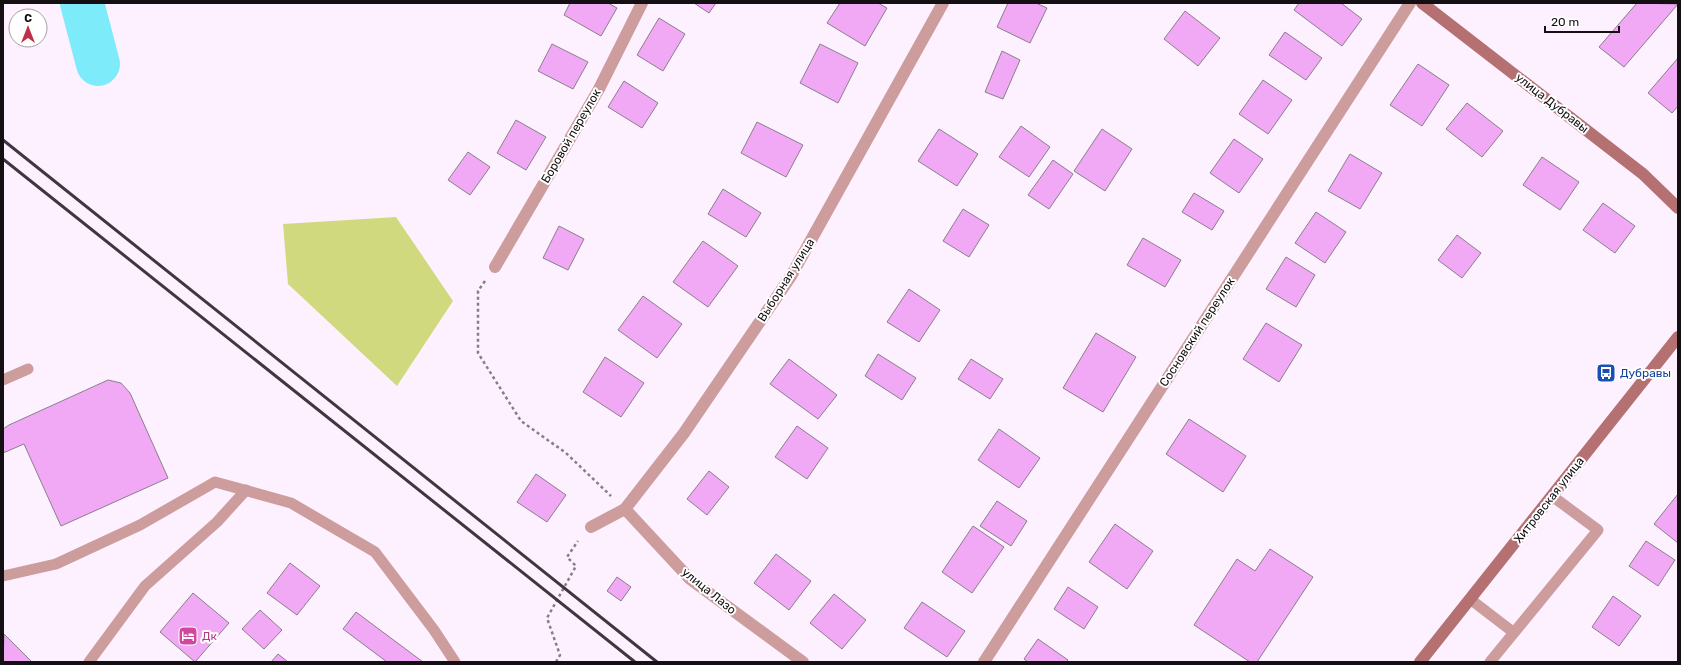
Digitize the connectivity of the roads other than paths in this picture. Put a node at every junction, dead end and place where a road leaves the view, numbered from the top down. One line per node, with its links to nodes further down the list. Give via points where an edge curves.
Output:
1 (642, 3): 6 (street, Боровой переулок, via 599,89)
2 (944, 3): 12 (street, Выборная улица, via 791,276 684,433)
3 (1410, 3): 20 (street, Сосновский переулок)
4 (1422, 3): 5 (main road, улица Дубравы, via 1643,174)
5 (1678, 208)
6 (494, 267)
7 (1678, 338): 11 (main road, Хитровская улица)
8 (28, 369): 9 (lane)
9 (3, 380)
10 (246, 490): 14 (lane, via 215,482 140,525 56,564); 17 (lane, via 217,522 145,586); 18 (lane, via 290,503 375,552)
11 (1552, 496): 15 (main road, Хитровская улица); 16 (lane, via 1598,530)
12 (625, 509): 13 (street, Выборная улица); 19 (street, улица Лазо, via 690,579)
13 (591, 527)
14 (3, 576)
15 (1470, 599): 16 (lane); 21 (main road, Хитровская улица)
16 (1514, 632): 22 (lane)
17 (89, 662)
18 (455, 662)
19 (803, 662)
20 (984, 662)
21 (1420, 662)
22 (1490, 662)

